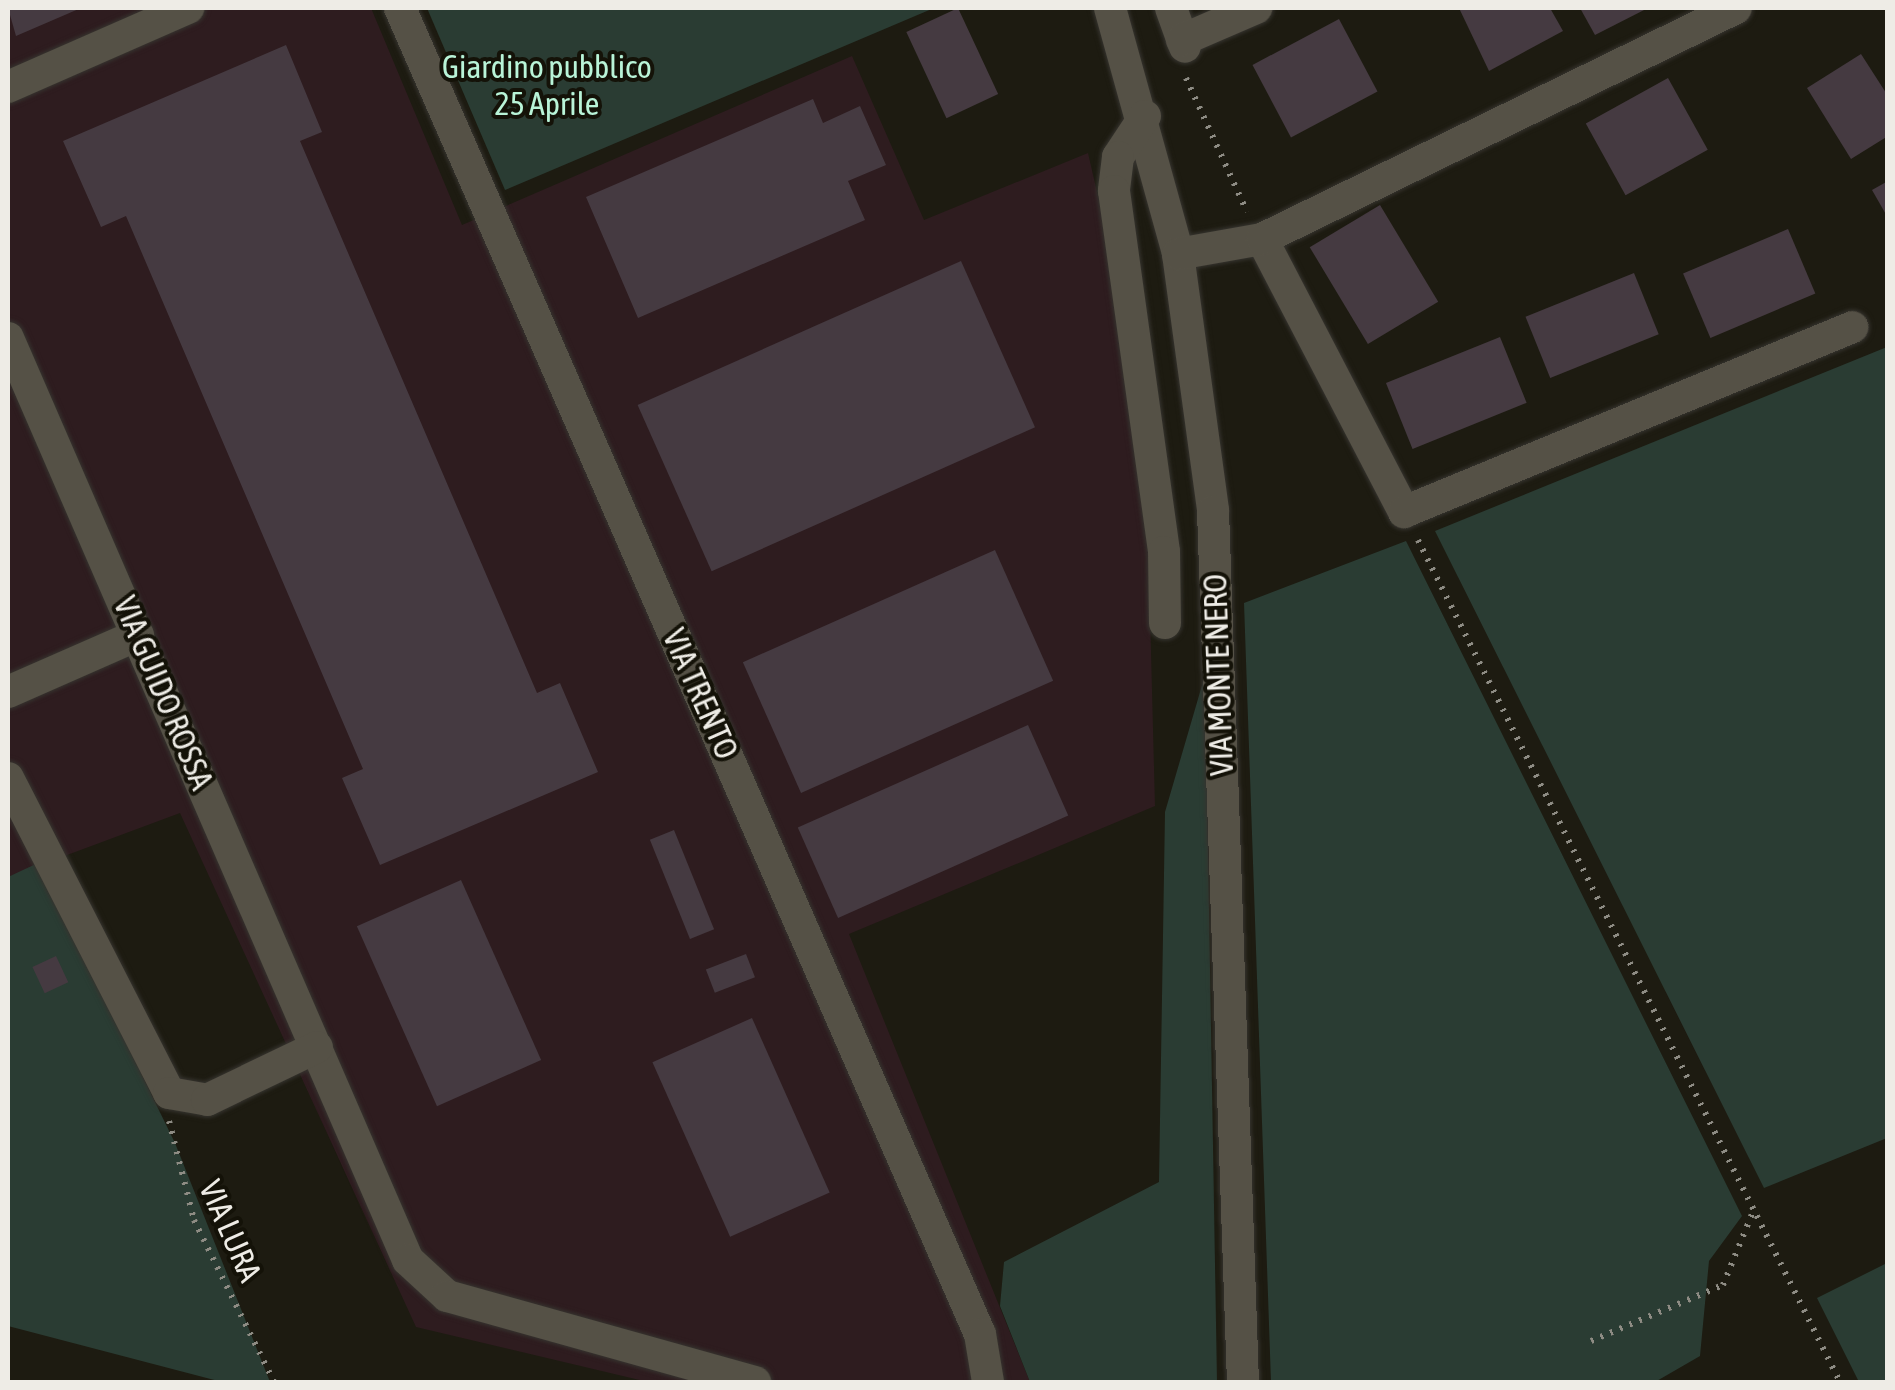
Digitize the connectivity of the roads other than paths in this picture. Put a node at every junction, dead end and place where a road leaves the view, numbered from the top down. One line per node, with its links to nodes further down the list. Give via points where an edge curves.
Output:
1 (188, 8): 7 (street)
2 (400, 8): 20 (street, VIA TRENTO, via 980,1334)
3 (1110, 8): 8 (street, VIA MONTE NERO)
4 (1171, 8): 5 (street, via 1184,44)
5 (1256, 8)
6 (1736, 8): 9 (street)
7 (8, 87)
8 (1145, 116): 10 (street, VIA MONTE NERO); 13 (street, via 1118,157 1114,192 1164,552)
9 (1262, 240): 10 (street); 11 (street, via 1404,512)
10 (1178, 254): 18 (street, VIA MONTE NERO, via 1214,512)
11 (1852, 327)
12 (8, 338): 14 (street, VIA GUIDO ROSSA)
13 (1164, 624)
14 (138, 636): 15 (street); 17 (street, VIA GUIDO ROSSA)
15 (8, 692)
16 (8, 778): 17 (street, via 169,1093 207,1100)
17 (316, 1048): 19 (street, via 408,1260 447,1296)
18 (1242, 1368)
19 (755, 1382)
20 (988, 1382)

